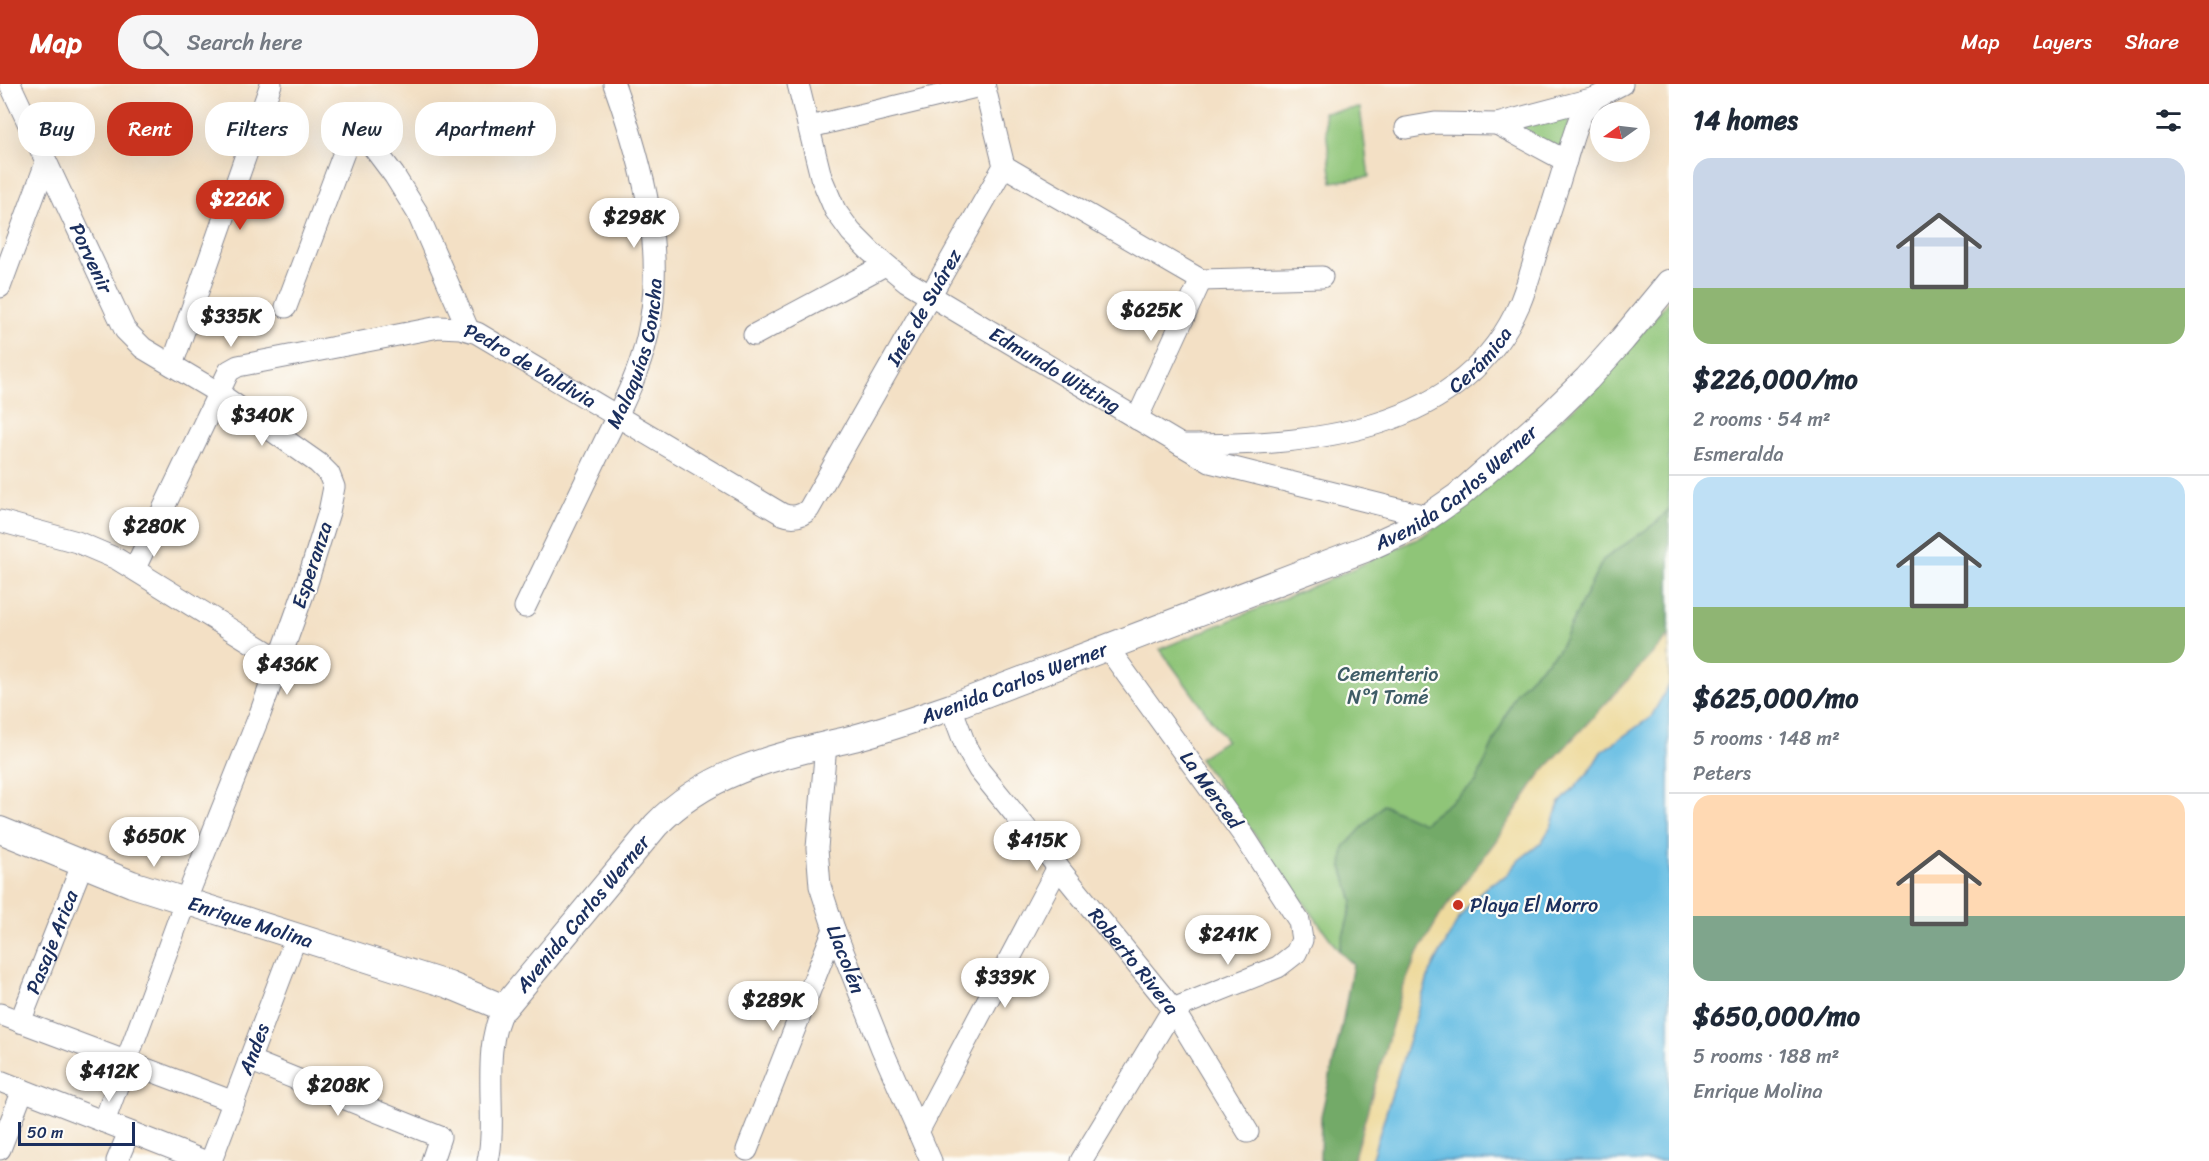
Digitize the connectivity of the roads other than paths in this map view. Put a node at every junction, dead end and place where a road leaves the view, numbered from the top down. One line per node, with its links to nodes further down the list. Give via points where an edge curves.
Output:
1 (271, 84): 23 (street)
2 (614, 84): 25 (street, Malaquías Concha, via 647,197 654,268 648,336)
3 (798, 84): 9 (street, Edmundo Witting)
4 (984, 84): 9 (street); 13 (street)
5 (1622, 84): 7 (street, Cerámica)
6 (8, 92): 12 (street, Porvenir)
7 (1594, 99): 8 (street); 11 (street, Cerámica, via 1582,113)
8 (1497, 124): 10 (street, via 1443,123); 11 (street)
9 (810, 127): 14 (street, Edmundo Witting, via 821,177 835,210)
10 (1406, 128)
11 (1566, 161): 27 (street, Cerámica, via 1512,320 1486,356 1455,385 1401,416 1350,432 1276,442)
12 (46, 163): 18 (street); 23 (street, Porvenir, via 121,324 143,348)
13 (1004, 166): 16 (street); 19 (street, Inés de Suárez)
14 (885, 265): 19 (street, Edmundo Witting); 22 (street)
15 (1322, 277): 16 (street)
16 (1201, 280): 26 (street)
17 (1669, 283): 29 (main road, Avenida Carlos Werner, via 1569,397)
18 (0, 287)
19 (930, 295): 26 (street, Edmundo Witting); 28 (street, Inés de Suárez, via 809,509)
20 (286, 307): 21 (street, Pedro de Valdivia, via 355,123 417,212)
21 (468, 330): 24 (street, via 428,329 238,366 226,374); 25 (street, Pedro de Valdivia)
22 (754, 335)
23 (172, 365): 24 (street, Porvenir)
24 (217, 392): 31 (street); 34 (street, Esperanza, via 325,468 333,481 324,528)
25 (618, 414): 28 (street, Pedro de Valdivia, via 782,514); 32 (street, Malaquías Concha)
26 (1137, 419): 27 (street, Edmundo Witting)
27 (1181, 445): 29 (street, Edmundo Witting, via 1221,466)
28 (797, 516)
29 (1430, 517): 33 (main road, Avenida Carlos Werner, via 1365,549)
30 (0, 521): 31 (street, via 77,542)
31 (135, 568): 34 (street)
32 (525, 607)
33 (1107, 647): 35 (main road, Avenida Carlos Werner); 44 (street, La Merced, via 1225,809 1299,921 1302,940 1291,959)
34 (280, 660): 40 (street, Esperanza)
35 (951, 707): 36 (main road, Avenida Carlos Werner); 39 (street, Roberto Rivera, via 975,764)
36 (826, 745): 41 (street, Llacolén, via 817,860 820,886); 43 (main road, Avenida Carlos Werner, via 737,770 703,786 675,806)
37 (0, 830): 38 (main road, Enrique Molina)
38 (82, 864): 40 (main road, Enrique Molina); 46 (street, Pasaje Arica)
39 (1058, 867): 44 (street, Roberto Rivera); 54 (street)
40 (185, 902): 42 (main road, Enrique Molina); 48 (street, Esperanza)
41 (834, 929): 54 (street, Llacolén); 57 (street)
42 (296, 937): 43 (main road, Enrique Molina, via 448,984); 47 (street, Andes)
43 (504, 1008): 64 (street, Avenida Carlos Werner, via 493,1043)
44 (1173, 1009): 55 (street, Roberto Rivera); 66 (street)
45 (0, 1014): 46 (street)
46 (20, 1022): 48 (street)
47 (249, 1060): 51 (street, Andes); 63 (street, via 440,1137)
48 (126, 1061): 51 (street); 52 (street, Esperanza)
49 (0, 1081): 50 (street)
50 (23, 1090): 52 (street); 56 (street)
51 (234, 1102): 62 (street, Andes)
52 (104, 1122): 53 (street)
53 (129, 1131): 60 (street); 61 (street)
54 (918, 1132): 65 (street, Llacolén)
55 (1248, 1132)
56 (0, 1149)
57 (747, 1150)
58 (0, 1158): 59 (street)
59 (7, 1161)
60 (117, 1161)
61 (204, 1161)
62 (211, 1161)
63 (432, 1161)
64 (488, 1161)
65 (931, 1161)
66 (1081, 1161)

